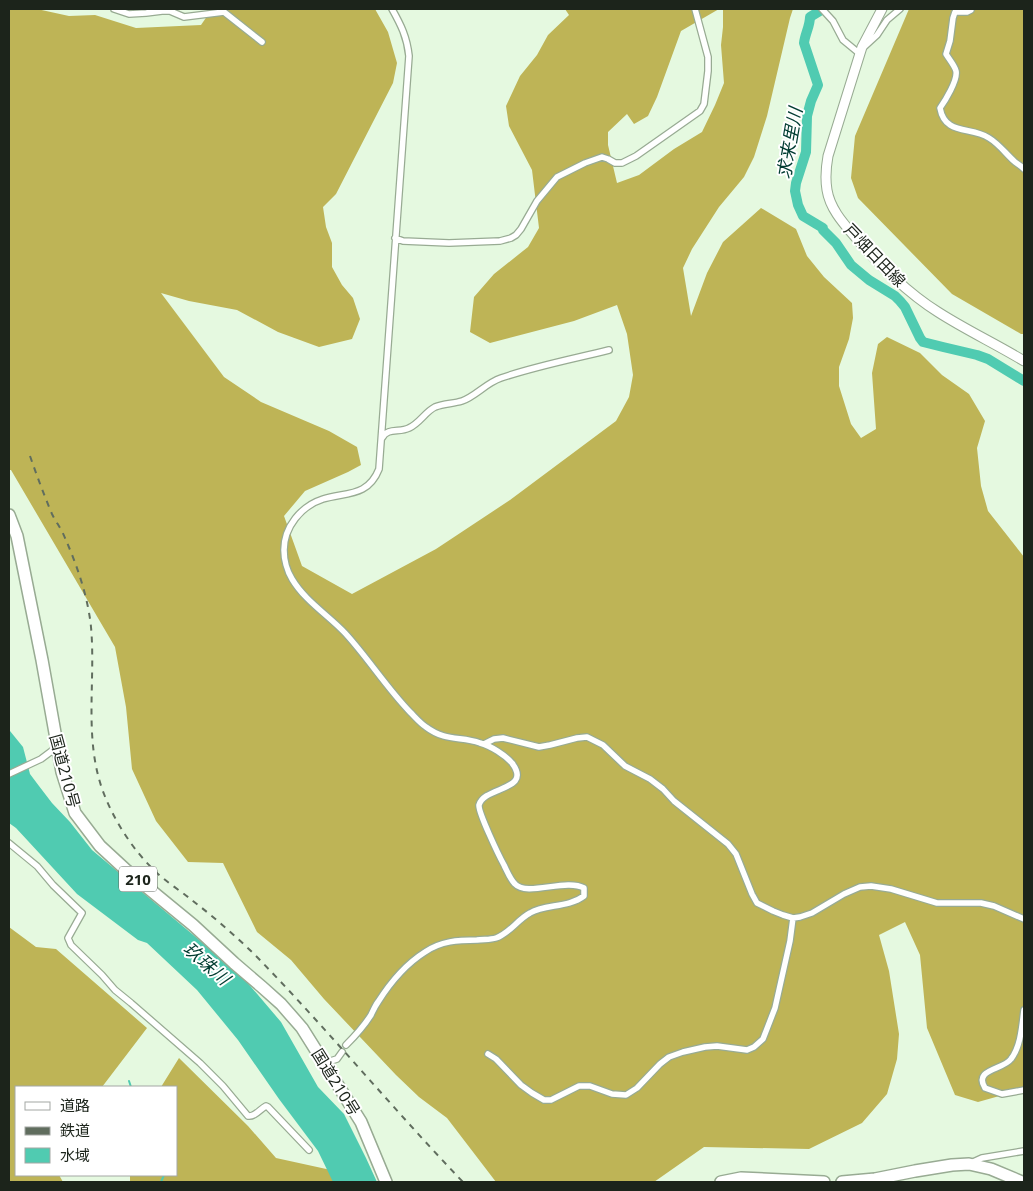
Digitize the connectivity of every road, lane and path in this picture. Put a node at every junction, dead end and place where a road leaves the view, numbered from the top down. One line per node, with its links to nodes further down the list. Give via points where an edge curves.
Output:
1 (114, 9): 8 (street, via 128,14 170,11 184,17 224,12)
2 (392, 9): 12 (street, via 408,43 409,56)
3 (695, 9): 12 (street, via 708,57 704,104 700,111 622,163 615,164 602,157 557,177 537,201 521,229 511,238 449,242)
4 (822, 9): 9 (street, via 843,40)
5 (882, 9): 9 (main road, 戸畑日田線)
6 (900, 9): 10 (street, via 865,47)
7 (971, 9): 11 (street, via 956,12 953,18 946,54 956,74 940,108 942,117 959,129 989,137)
8 (262, 42)
9 (860, 54): 10 (main road, 戸畑日田線)
10 (855, 72): 14 (main road, 戸畑日田線, via 826,168 827,191 837,214 866,250 937,312)
11 (1024, 169)
12 (396, 238): 15 (street)
13 (610, 350): 15 (street, via 500,378 461,402 432,408 417,424 403,431 390,431)
14 (1024, 361)
15 (381, 440): 17 (street, via 379,469 370,484 358,492 318,500 301,511 292,522 284,549 287,566 309,600 344,632 425,727 446,737)
16 (9, 515): 18 (highway, 国道210号 / 210, via 17,536)
17 (484, 744): 21 (street, via 503,738 539,747 588,737 603,745 625,766 650,779 728,844 736,854 757,903); 24 (street, via 512,763 517,774 513,784 491,793 482,800 479,809 513,882 525,889 577,885 584,888 584,896 529,913 498,937 452,941 425,952 387,989 359,1032)
18 (57, 748): 19 (street, via 42,759); 27 (highway, 国道210号 / 210, via 75,813 100,846 281,1004 302,1028)
19 (9, 774)
20 (9, 843): 29 (street, via 37,866 82,913 68,938 71,945 115,990 200,1063 248,1116 268,1107)
21 (793, 918): 22 (street, via 812,912 860,887 871,886 937,903 994,906); 26 (street, via 775,1008 763,1039 754,1047 747,1050 717,1046 683,1052 660,1064 626,1095 580,1086 551,1100 544,1100 521,1085)
22 (1024, 919)
23 (1024, 1010): 28 (street, via 1019,1041 1012,1058 982,1077 985,1088 1002,1094)
24 (346, 1045)
25 (342, 1052): 27 (street, via 336,1059)
26 (488, 1054)
27 (324, 1063): 32 (highway, 国道210号 / 210, via 361,1122)
28 (1024, 1090)
29 (309, 1150)
30 (1024, 1151): 31 (street, via 982,1158)
31 (969, 1164): 35 (highway); 36 (highway)
32 (386, 1182)
33 (721, 1182): 34 (highway, via 741,1178)
34 (824, 1182)
35 (842, 1182)
36 (1022, 1182)

